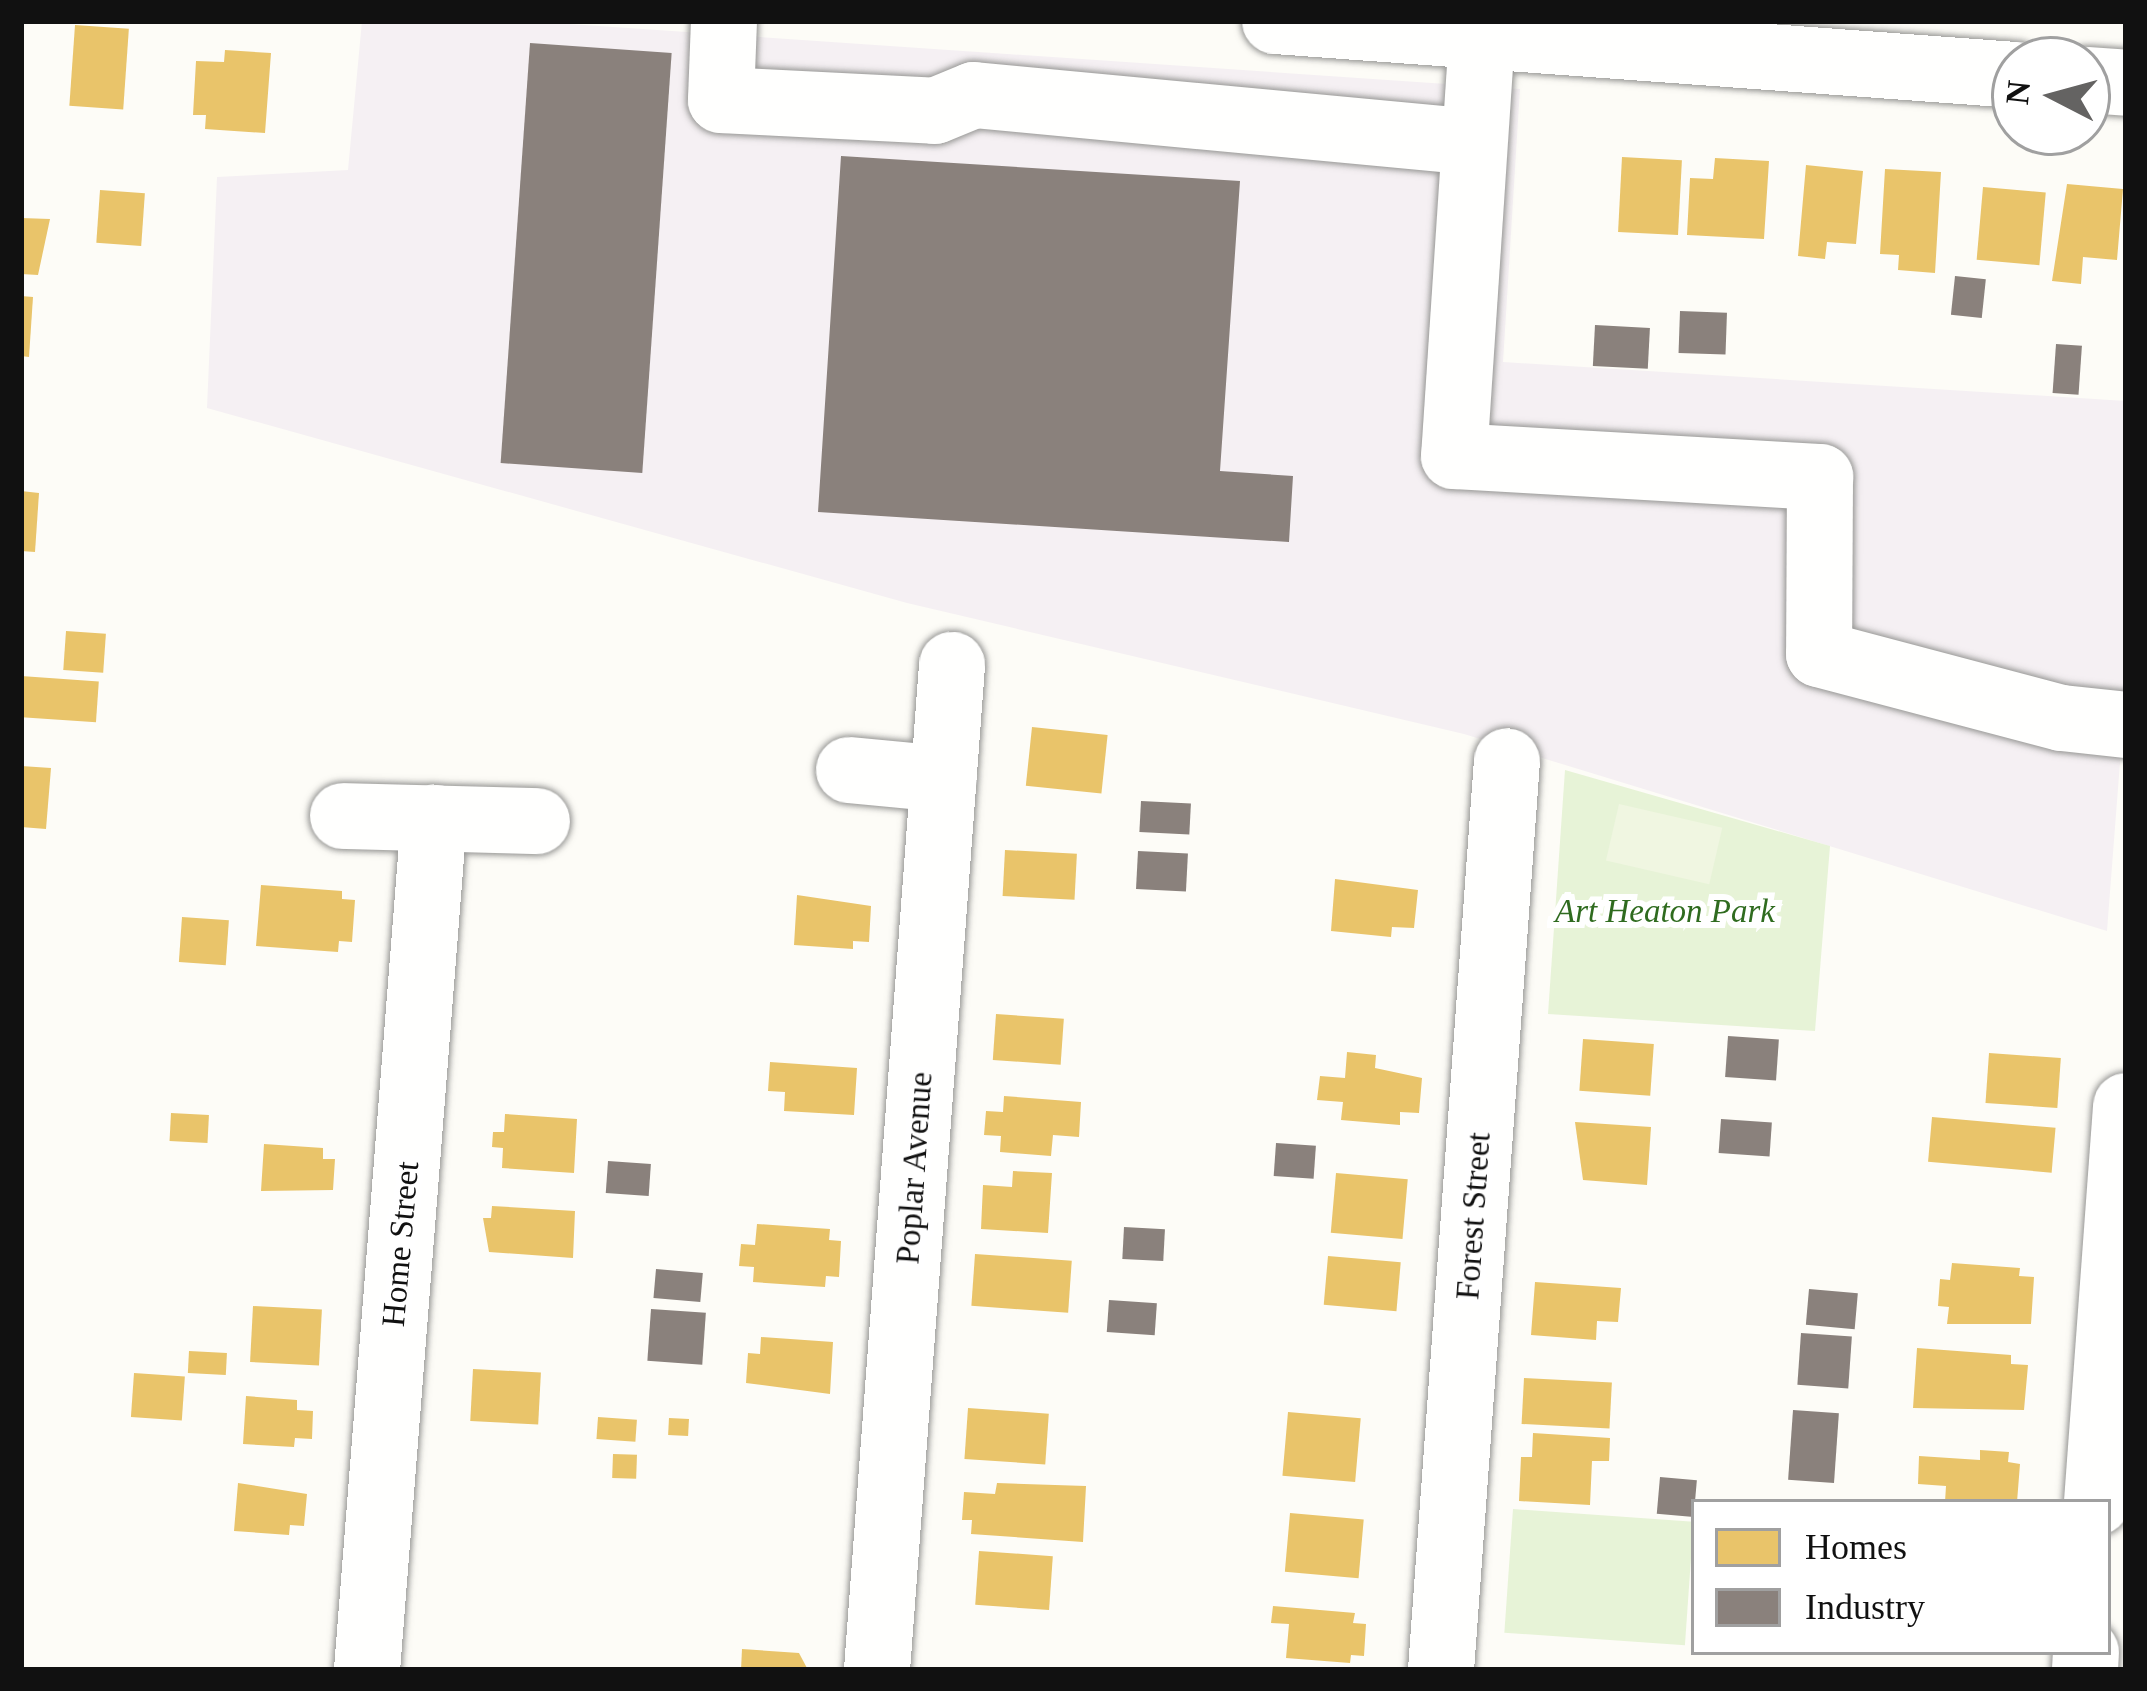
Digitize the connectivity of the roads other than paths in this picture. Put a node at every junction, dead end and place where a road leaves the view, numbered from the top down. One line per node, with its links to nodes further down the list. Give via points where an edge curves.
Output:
1 (724, 21): 6 (street, via 721,100 935,111 974,95)
2 (1275, 21): 3 (street)
3 (1482, 36): 4 (street); 6 (street)
4 (1873, 43): 5 (street)
5 (1991, 70)
6 (1474, 142): 8 (street, via 1454,456 1820,477 1820,654 2062,718)
7 (952, 665): 11 (street, Poplar Avenue)
8 (2126, 725)
9 (1507, 761): 19 (street, Forest Street)
10 (849, 770): 11 (street)
11 (944, 779): 18 (street, Poplar Avenue)
12 (343, 816): 13 (street)
13 (434, 818): 14 (street); 17 (street, Home Street)
14 (537, 821)
15 (2126, 1106): 16 (street)
16 (2097, 1499)
17 (367, 1670)
18 (877, 1670)
19 (1441, 1670)

